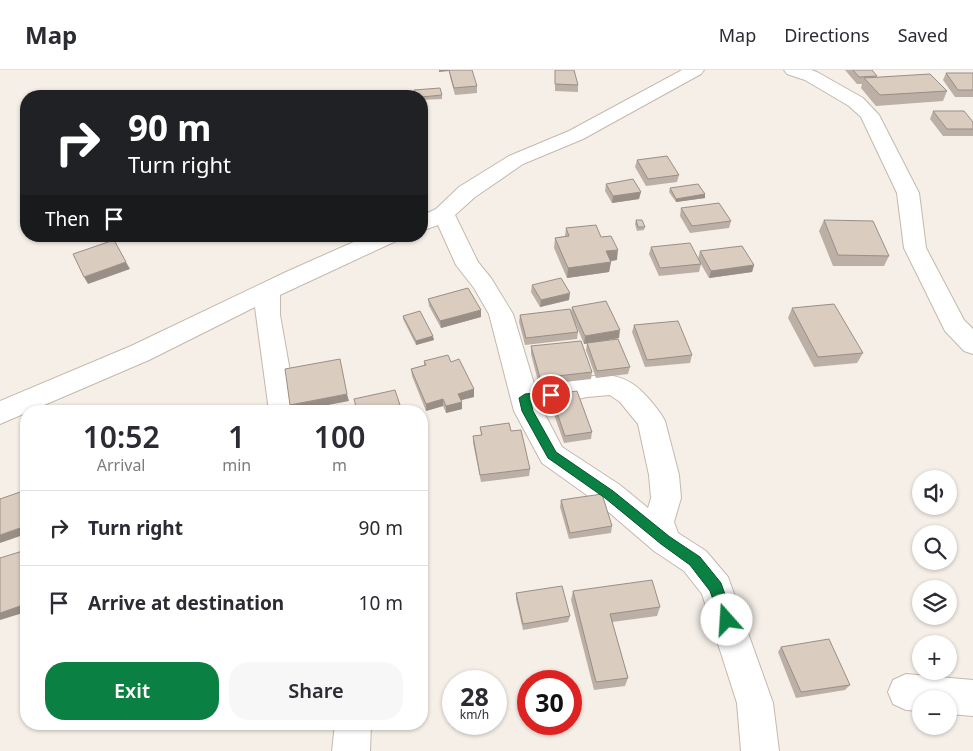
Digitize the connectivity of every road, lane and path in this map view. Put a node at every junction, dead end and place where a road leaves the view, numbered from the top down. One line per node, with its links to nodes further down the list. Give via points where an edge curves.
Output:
1 (695, 70): 3 (street, via 576,135 500,169)
2 (794, 70): 6 (street, via 856,102 870,115 908,193 915,248 954,324)
3 (432, 219): 7 (street, via 483,284 501,314)
4 (373, 242): 5 (street, via 327,261)
5 (268, 292): 8 (street, via 266,304); 9 (street, via 139,354)
6 (973, 345)
7 (525, 398): 10 (street, via 528,411 552,455 609,494); 10 (street, via 614,385 630,395 651,421 661,462 666,498 660,522)
8 (282, 405)
9 (0, 413)
10 (665, 540): 15 (street, via 695,561 716,587 755,703)
11 (906, 692): 12 (street)
12 (973, 698)
13 (353, 730): 14 (street)
14 (351, 751)
15 (760, 751)

